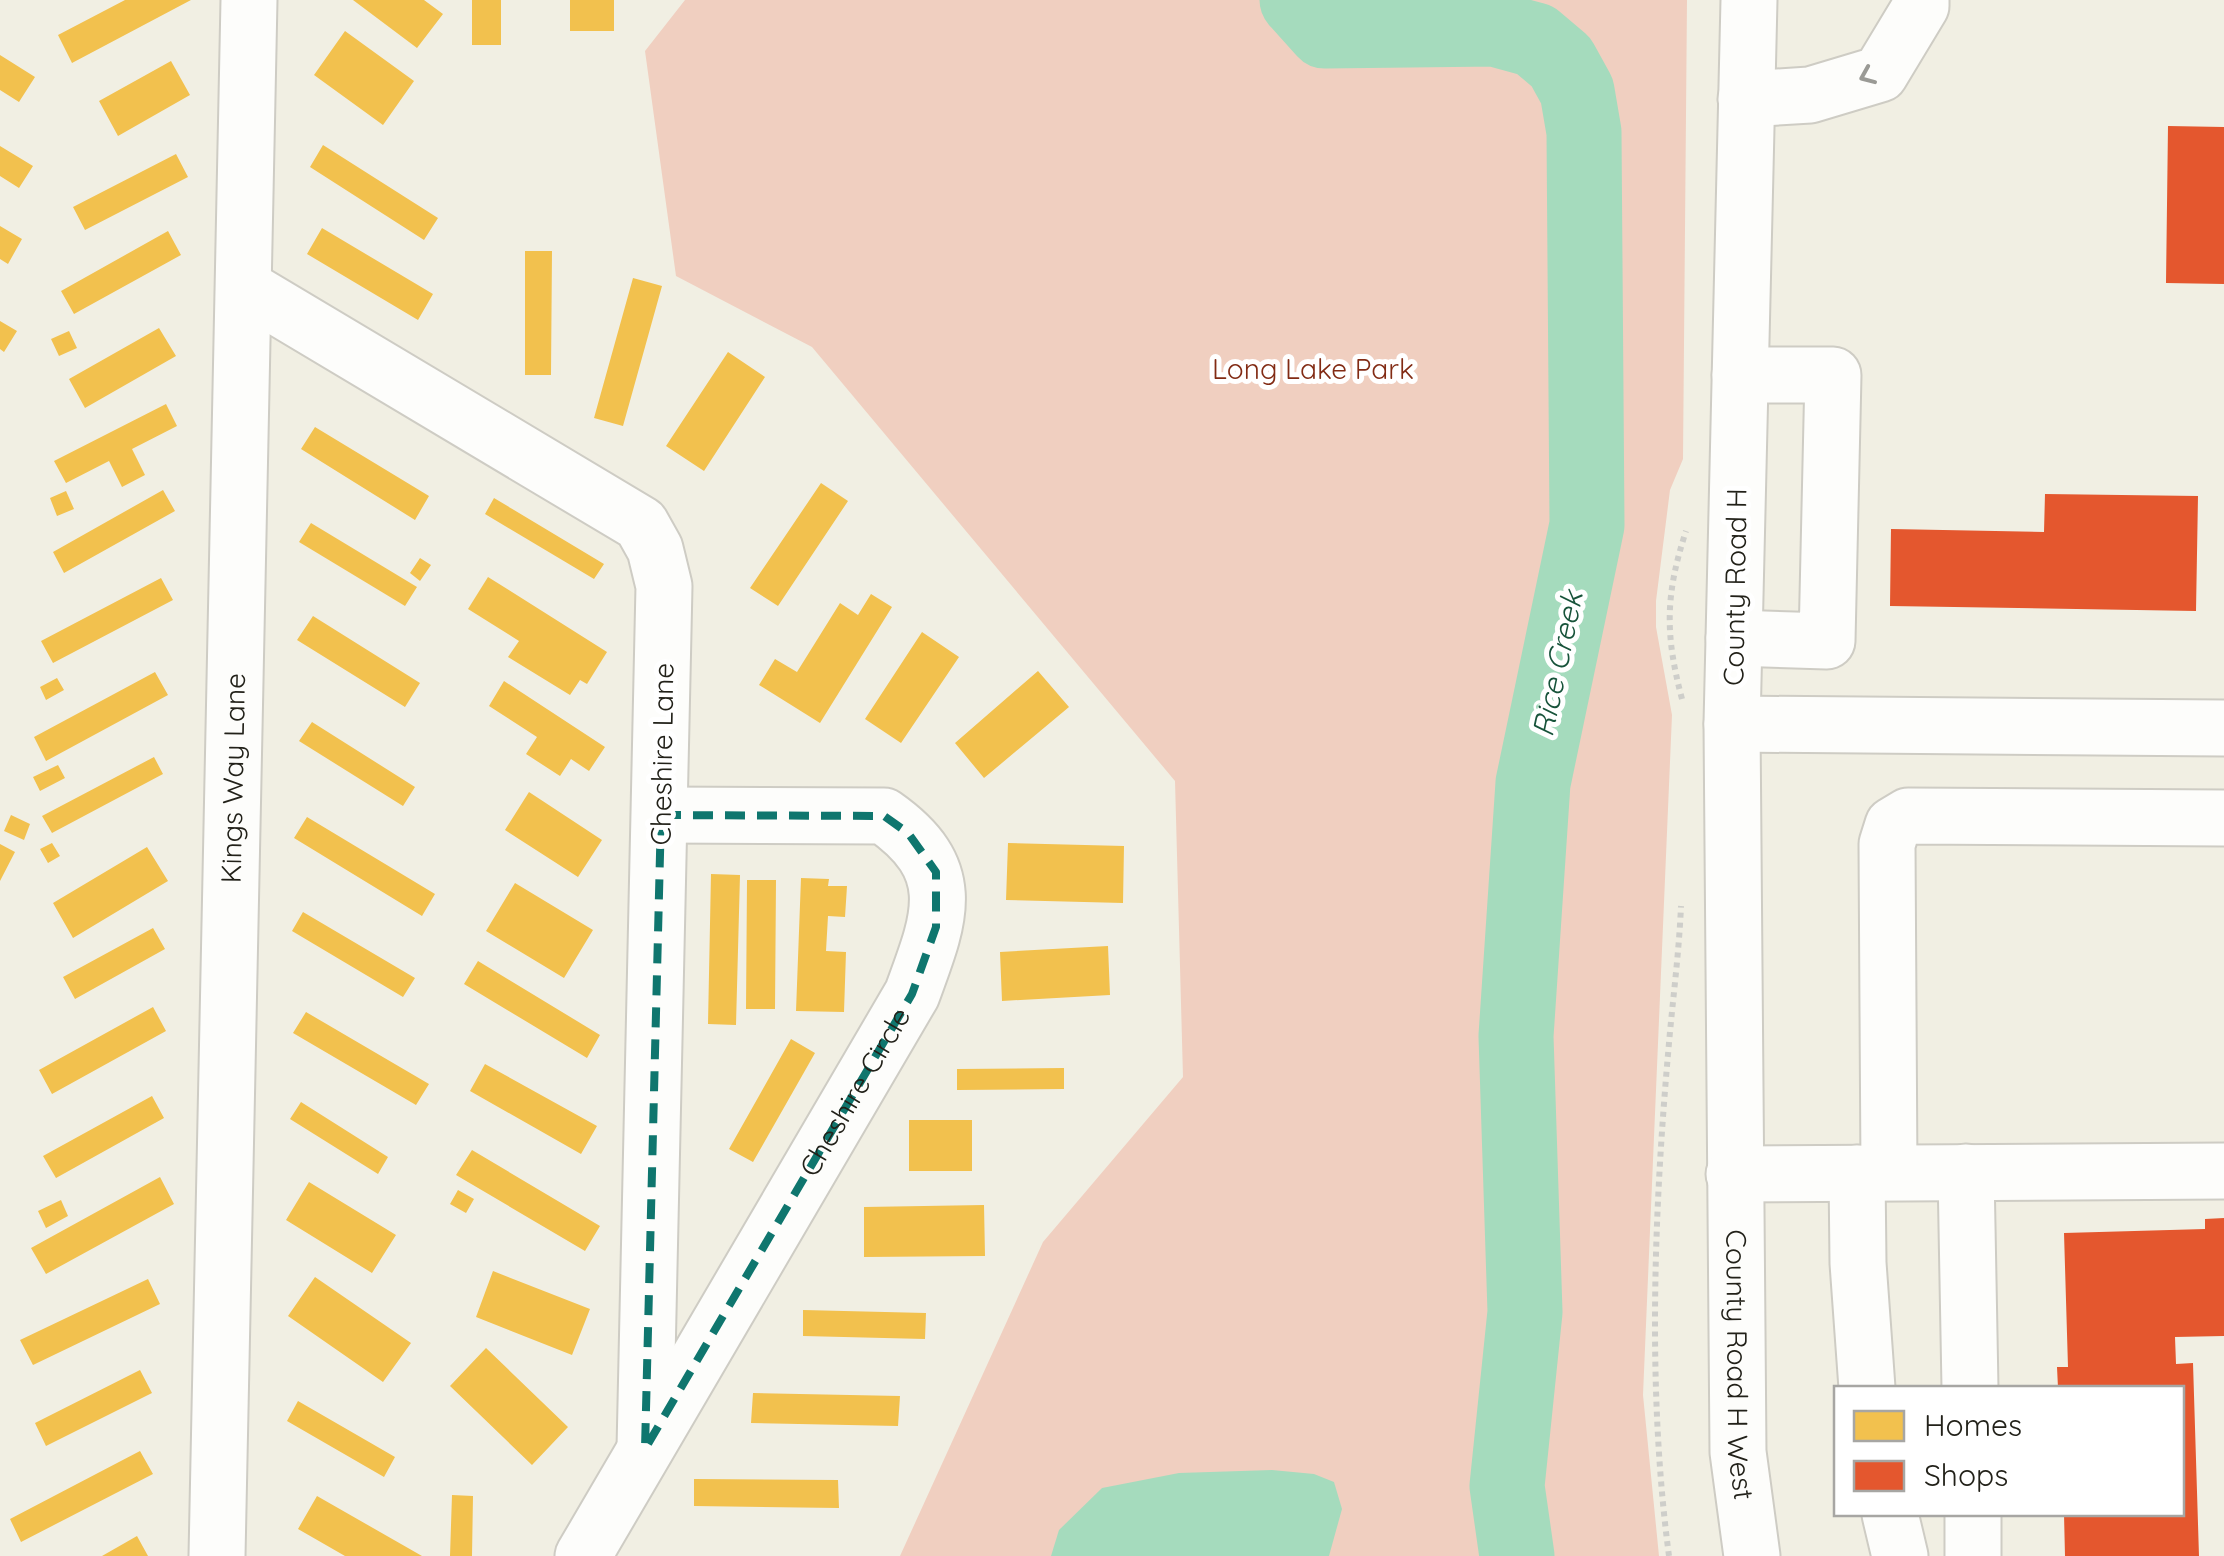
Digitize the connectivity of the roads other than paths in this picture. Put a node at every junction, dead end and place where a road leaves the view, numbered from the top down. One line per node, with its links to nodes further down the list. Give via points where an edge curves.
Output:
1 (250, 0): 5 (street, Kings Way Lane)
2 (1748, 0): 4 (street, County Road H)
3 (1921, 0): 4 (street, one-way to 4, via 1880,74 1810,95)
4 (1746, 98): 6 (street, County Road H)
5 (244, 287): 10 (street, Cheshire Lane, via 641,524 664,586); 21 (street, Kings Way Lane)
6 (1740, 375): 7 (street, County Road H); 7 (street, via 1833,375 1827,640)
7 (1734, 638): 8 (street, County Road H)
8 (1709, 718): 9 (street); 15 (street, County Road H)
9 (2224, 728)
10 (661, 815): 18 (street, Cheshire Lane); 18 (street, Cheshire Circle, via 884,816 908,833 936,872 936,927 912,994)
11 (2224, 818): 13 (street, via 1908,816 1892,825)
12 (2224, 1171): 14 (street)
13 (1873, 1172): 14 (street); 15 (street); 16 (street, via 1858,1262)
14 (1966, 1172): 17 (street)
15 (1734, 1174): 23 (street, County Road H West, via 1738,1452)
16 (1867, 1386)
17 (1970, 1386)
18 (645, 1450): 22 (street, Cheshire Circle)
19 (1890, 1516): 24 (street)
20 (1972, 1516): 25 (street)
21 (217, 1556)
22 (583, 1556)
23 (1752, 1556)
24 (1900, 1556)
25 (1974, 1556)

